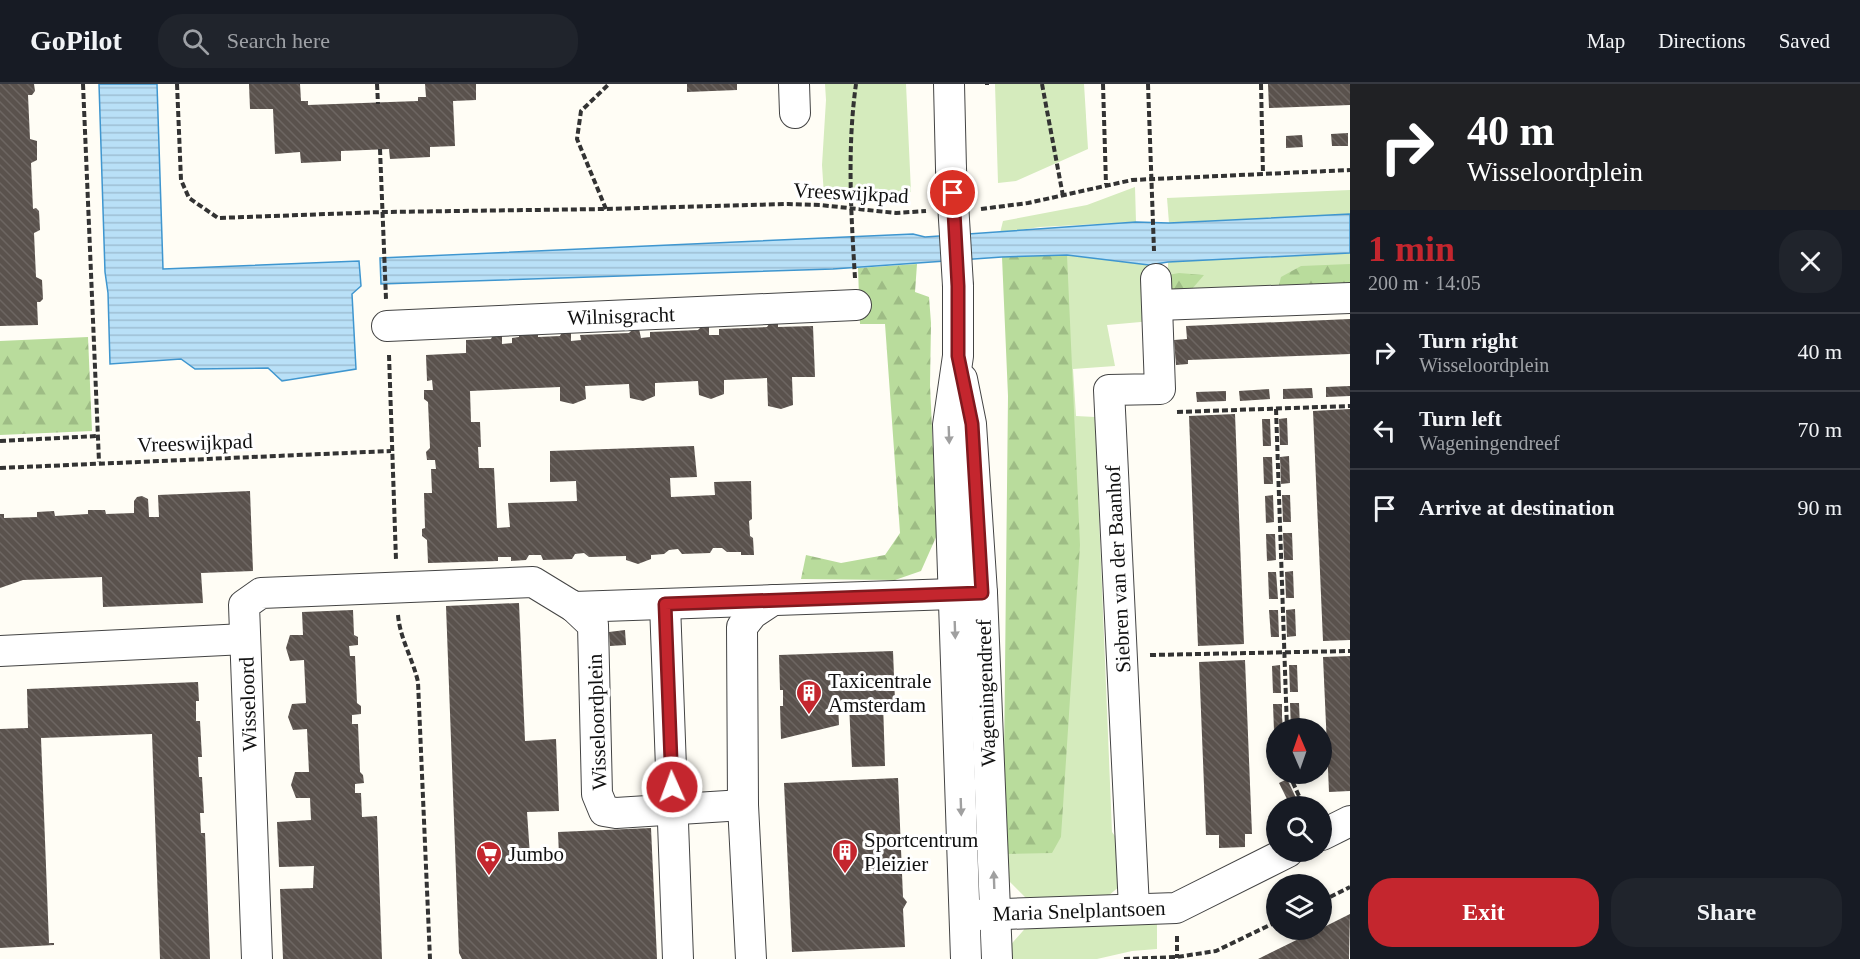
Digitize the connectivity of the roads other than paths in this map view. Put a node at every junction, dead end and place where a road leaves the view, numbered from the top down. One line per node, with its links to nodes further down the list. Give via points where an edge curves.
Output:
1 (794, 84): 3 (street)
2 (949, 84): 8 (street, Wageningendreef, bridge, via 958,356 972,424)
3 (795, 113)
4 (855, 293): 6 (street, Wilnisgracht)
5 (1350, 298): 19 (street, Siebren van der Baanhof, via 1157,292 1160,389 1109,390)
6 (387, 326)
7 (397, 586): 11 (street, Wisseloordplein, via 533,582); 12 (street, Wisseloord, via 261,593 244,605)
8 (968, 594): 9 (street); 20 (street, Wageningendreef, one-way to 8); 21 (street, Wageningendreef, one-way to 21)
9 (773, 600): 10 (street); 14 (street, via 752,614 742,627)
10 (665, 604): 11 (street); 15 (street)
11 (574, 607): 15 (street, Wisseloordplein, via 593,626 597,794 604,811)
12 (245, 639): 13 (street); 22 (street, Wisseloord)
13 (0, 651)
14 (743, 805): 15 (street, Wisseloordplein); 24 (street)
15 (673, 810): 23 (street)
16 (1350, 821): 17 (street)
17 (1332, 831)
18 (1268, 862): 19 (street, Maria Snelplantsoen, via 1176,908)
19 (1134, 908): 20 (street, Maria Snelplantsoen)
20 (995, 915): 21 (street, Maria Snelplantsoen); 26 (street, Wageningendreef)
21 (965, 916): 25 (street, Wageningendreef)
22 (256, 959)
23 (678, 959)
24 (751, 959)
25 (966, 959)
26 (997, 959)

